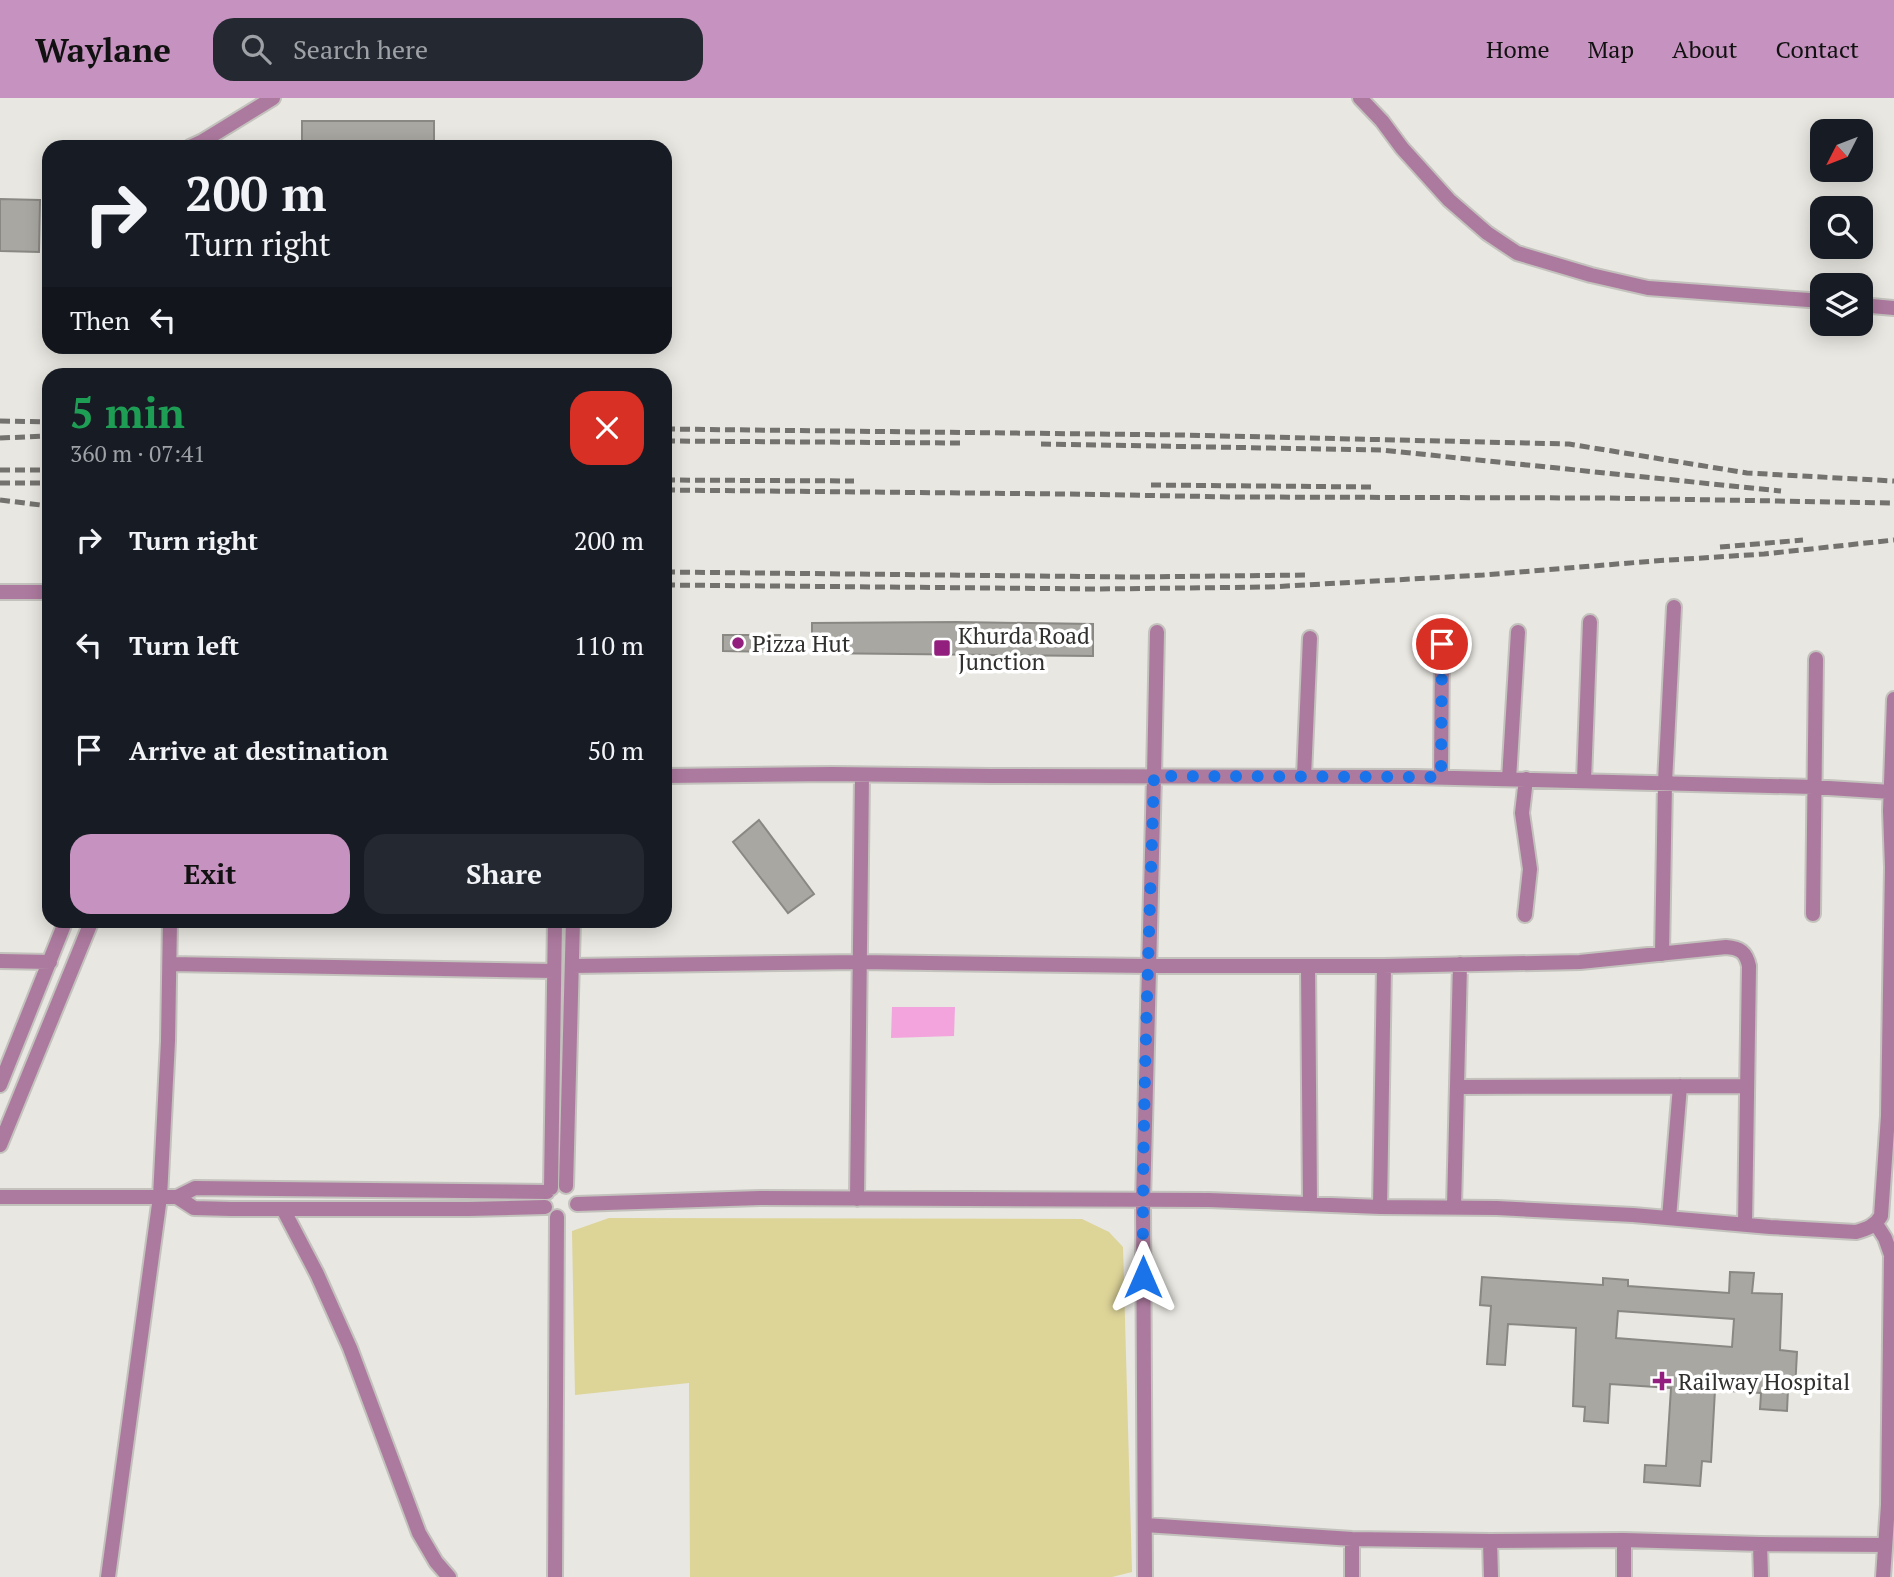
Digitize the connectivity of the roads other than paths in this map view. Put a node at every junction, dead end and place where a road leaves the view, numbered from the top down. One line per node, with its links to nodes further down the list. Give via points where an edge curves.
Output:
1 (273, 98): 3 (street)
2 (1360, 98): 4 (street, via 1449,200 1517,253 1648,288)
3 (205, 140)
4 (1810, 300)
5 (1873, 306): 6 (street)
6 (1894, 308)
7 (0, 592): 8 (street)
8 (42, 592)
9 (1674, 607): 25 (street)
10 (1590, 622): 24 (street)
11 (1157, 632): 19 (street)
12 (1518, 632): 22 (street)
13 (1310, 638): 20 (street)
14 (1442, 644): 21 (street)
15 (1816, 659): 26 (street)
16 (1894, 699): 27 (street)
17 (862, 775): 18 (street); 19 (street); 39 (street)
18 (672, 776)
19 (1154, 776): 20 (street); 43 (street)
20 (1304, 776): 21 (street)
21 (1441, 777): 22 (street)
22 (1508, 779): 23 (street)
23 (1526, 779): 24 (street); 30 (street, via 1522,813 1530,869)
24 (1584, 780): 25 (street)
25 (1665, 782): 26 (street); 36 (street)
26 (1813, 787): 27 (street); 29 (street)
27 (1891, 792): 28 (street)
28 (1892, 811): 66 (street, via 1888,1116 1883,1207)
29 (1813, 914)
30 (1525, 915)
31 (63, 928): 38 (street)
32 (89, 928): 51 (street)
33 (170, 928): 40 (street)
34 (555, 928): 46 (street)
35 (573, 928): 42 (street)
36 (1662, 954): 41 (street, via 1580,962); 49 (street, via 1736,948 1747,957)
37 (0, 961): 38 (street)
38 (50, 962): 47 (street)
39 (859, 962): 42 (street); 43 (street); 57 (street)
40 (170, 964): 46 (street); 55 (street)
41 (1460, 964): 45 (street); 50 (street)
42 (572, 966): 52 (street)
43 (1148, 966): 44 (street); 58 (street)
44 (1308, 966): 45 (street); 60 (street)
45 (1384, 966): 61 (street)
46 (554, 971): 53 (street)
47 (0, 1085)
48 (1680, 1086): 49 (street); 50 (street); 65 (street)
49 (1747, 1086): 67 (street)
50 (1457, 1087): 62 (street)
51 (0, 1145)
52 (566, 1186): 53 (street, via 556,1185); 59 (street, via 575,1193)
53 (548, 1195): 56 (street, via 195,1188); 63 (street, via 469,1209); 64 (street, via 552,1215)
54 (0, 1197): 55 (street)
55 (159, 1197): 56 (street); 74 (street)
56 (177, 1197): 63 (street, via 194,1208)
57 (857, 1199): 58 (street); 59 (street, via 709,1198)
58 (1143, 1201): 60 (street); 68 (street)
59 (577, 1204): 64 (street, via 567,1216)
60 (1310, 1204): 61 (street)
61 (1380, 1207): 62 (street)
62 (1454, 1207): 65 (street)
63 (283, 1209): 75 (street, via 350,1348 419,1533)
64 (557, 1217): 76 (street)
65 (1668, 1218): 67 (street)
66 (1876, 1224): 67 (street, via 1856,1232); 73 (street, via 1891,1255)
67 (1745, 1225)
68 (1145, 1525): 69 (street); 77 (street)
69 (1352, 1539): 71 (street); 78 (street)
70 (1624, 1540): 71 (street); 72 (street); 80 (street)
71 (1490, 1541): 79 (street)
72 (1760, 1544): 73 (street); 81 (street)
73 (1885, 1545): 82 (street)
74 (108, 1577)
75 (449, 1577)
76 (555, 1577)
77 (1145, 1577)
78 (1352, 1577)
79 (1491, 1577)
80 (1625, 1577)
81 (1761, 1577)
82 (1883, 1577)

